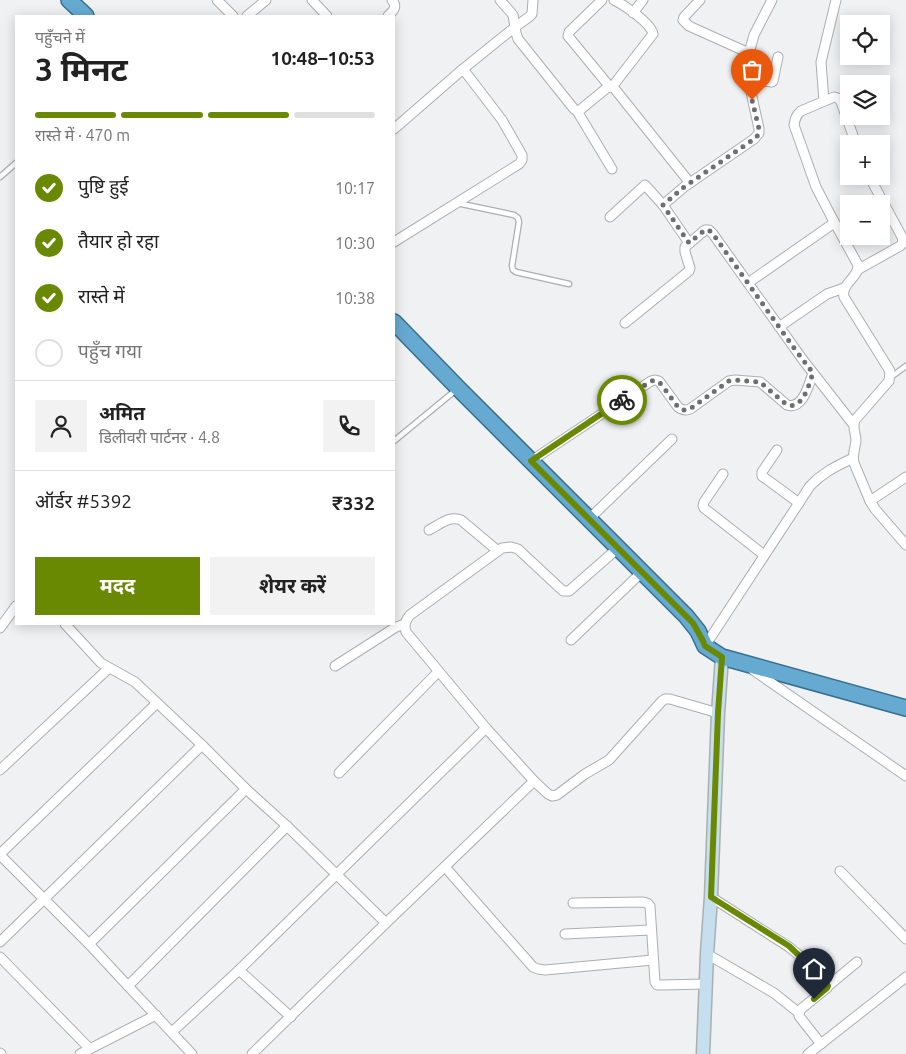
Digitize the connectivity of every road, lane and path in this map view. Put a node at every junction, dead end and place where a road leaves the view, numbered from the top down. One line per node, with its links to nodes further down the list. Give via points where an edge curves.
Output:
1 (69, 0): 15 (highway)
2 (217, 0): 16 (street)
3 (266, 0): 17 (street)
4 (312, 0): 18 (street)
5 (392, 0): 19 (street, via 395,6)
6 (500, 0): 20 (street, via 513,15)
7 (533, 0): 20 (street, via 532,14)
8 (602, 0): 25 (street, via 568,36)
9 (614, 0): 14 (street)
10 (643, 0): 14 (street)
11 (700, 0): 21 (street, via 684,17 685,23)
12 (772, 0): 21 (street, via 754,35)
13 (836, 0): 26 (street, via 821,62)
14 (633, 13): 25 (street, via 651,27 653,34)
15 (85, 15)
16 (232, 15)
17 (248, 15)
18 (325, 15)
19 (389, 15)
20 (516, 27): 23 (street); 27 (street, via 518,39)
21 (749, 53): 24 (street)
22 (778, 56): 24 (street, via 772,82)
23 (464, 69): 28 (street); 35 (street, via 502,120 522,160)
24 (750, 79): 33 (street, via 759,129 757,137)
25 (611, 87): 27 (street); 33 (street)
26 (824, 101): 29 (street, via 838,98); 38 (street, via 798,113 794,125 816,187)
27 (577, 111): 31 (street)
28 (395, 128)
29 (853, 135)
30 (15, 164): 32 (lane)
31 (612, 170)
32 (0, 177)
33 (690, 183): 36 (street)
34 (875, 185): 41 (street, via 903,243)
35 (456, 203): 39 (street); 43 (lane, via 514,215 519,222 513,270)
36 (663, 205): 37 (street, via 645,185); 40 (street)
37 (610, 216)
38 (834, 223): 41 (street); 42 (street)
39 (395, 241)
40 (689, 243): 42 (street, via 709,230); 46 (street, via 685,249 689,271)
41 (859, 269): 44 (street)
42 (748, 283): 47 (street)
43 (569, 284)
44 (844, 288): 47 (street, via 827,294); 50 (street, via 844,297)
45 (395, 323): 51 (highway)
46 (625, 323)
47 (779, 326): 49 (street)
48 (906, 366): 50 (lane)
49 (813, 373): 52 (street); 57 (street, via 806,394 794,406 787,405 760,382 735,380 690,409 681,410 658,381 651,381)
50 (891, 376): 52 (street)
51 (458, 388): 54 (lane); 57 (highway)
52 (853, 424): 56 (street, via 856,440)
53 (672, 439): 62 (street)
54 (395, 440)
55 (777, 450): 61 (street, via 762,476)
56 (853, 458): 60 (street); 61 (street, via 818,478)
57 (531, 461): 62 (highway)
58 (723, 474): 67 (street, via 704,502 704,508)
59 (906, 477): 60 (street)
60 (870, 501): 64 (street)
61 (799, 504): 67 (street)
62 (589, 519): 65 (highway)
63 (429, 530): 66 (street, via 456,517)
64 (906, 545)
65 (618, 548): 66 (street, via 566,592 518,549 511,547); 68 (highway)
66 (498, 551): 70 (street, via 410,615)
67 (764, 556): 74 (street)
68 (642, 572): 73 (street); 74 (highway, via 693,623)
69 (15, 607): 72 (street)
70 (405, 624): 77 (street); 79 (street, via 406,632)
71 (66, 625): 78 (street)
72 (0, 628)
73 (571, 640)
74 (705, 646): 75 (highway)
75 (722, 657): 76 (highway); 82 (main road)
76 (743, 662): 81 (highway); 87 (street)
77 (335, 666)
78 (108, 668): 80 (street, via 135,682); 85 (street)
79 (438, 672): 83 (street); 86 (street)
80 (157, 703): 84 (street); 91 (street)
81 (906, 708)
82 (718, 713): 88 (street, via 665,699 609,760 556,795 548,794); 95 (main road)
83 (486, 728): 88 (street); 94 (street)
84 (202, 745): 89 (street); 96 (street)
85 (0, 770)
86 (339, 773)
87 (906, 776)
88 (534, 781): 92 (street)
89 (246, 789): 90 (street); 103 (street)
90 (287, 826): 94 (street); 111 (street)
91 (0, 854): 96 (street)
92 (445, 866): 98 (street); 106 (street, via 538,970)
93 (840, 871): 101 (street)
94 (336, 874): 98 (street); 108 (street)
95 (711, 897): 104 (main road); 112 (street, via 789,946)
96 (44, 898): 102 (street); 103 (street)
97 (573, 903): 99 (street, via 647,903 650,906)
98 (386, 923): 115 (street)
99 (651, 930): 100 (street); 106 (street)
100 (565, 934)
101 (906, 939)
102 (0, 942)
103 (89, 944): 111 (street)
104 (707, 954): 110 (main road); 113 (street, via 774,993)
105 (0, 957): 118 (street)
106 (653, 960): 110 (street, via 658,985)
107 (857, 962): 112 (street)
108 (239, 970): 115 (street); 116 (street)
109 (906, 977): 117 (street)
110 (706, 984): 122 (main road)
111 (128, 986): 114 (street)
112 (828, 986): 113 (street)
113 (799, 1013): 117 (street)
114 (156, 1015): 116 (street); 118 (street)
115 (291, 1017): 121 (street)
116 (172, 1032): 120 (street)
117 (821, 1044): 123 (street)
118 (90, 1049): 119 (street)
119 (80, 1054)
120 (192, 1054)
121 (252, 1054)
122 (703, 1054)
123 (808, 1054)

